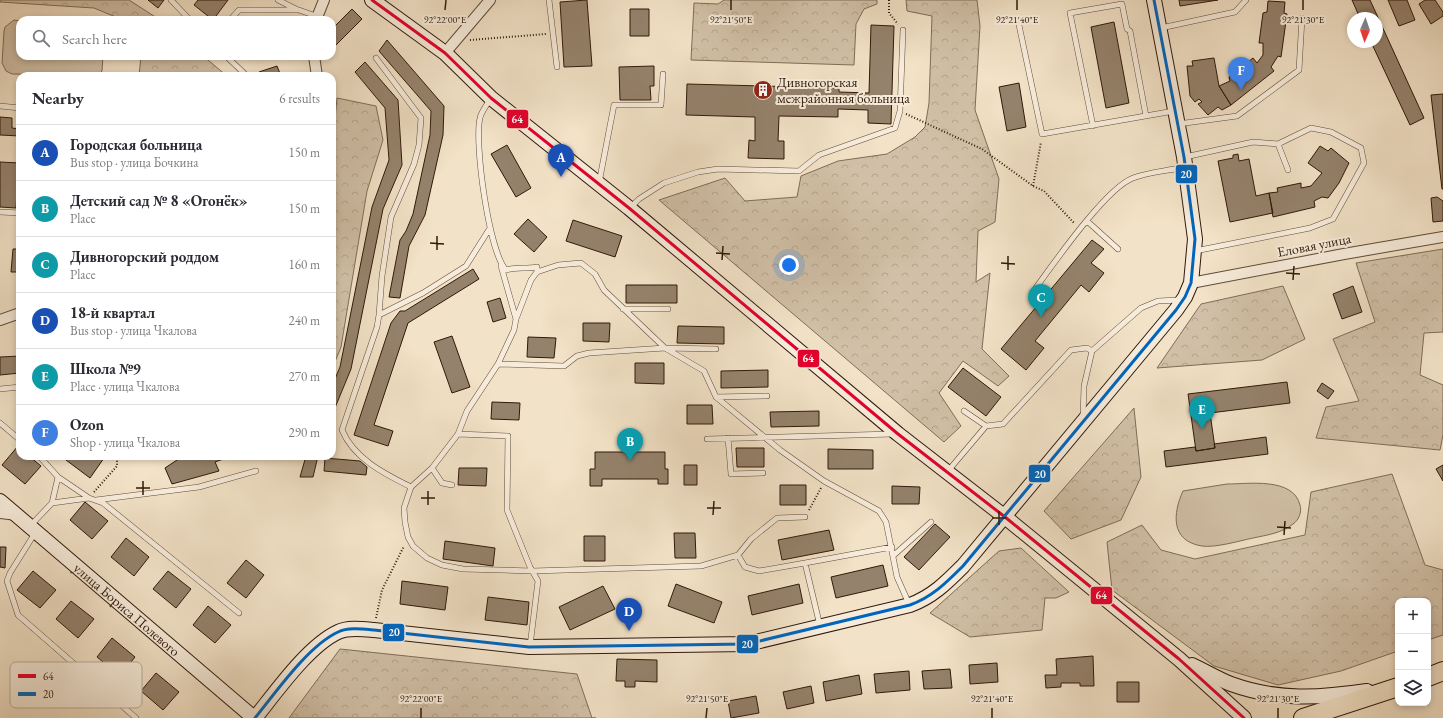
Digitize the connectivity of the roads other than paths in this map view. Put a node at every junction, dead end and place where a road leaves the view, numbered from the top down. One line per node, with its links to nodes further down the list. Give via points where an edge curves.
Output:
1 (171, 0): 10 (lane)
2 (278, 0): 9 (lane)
3 (324, 0): 13 (street)
4 (372, 0): 18 (main road)
5 (490, 0): 18 (street)
6 (549, 0): 22 (lane)
7 (1154, 0): 16 (main road)
8 (1246, 0): 16 (lane, via 1235,12)
9 (298, 10): 11 (lane, via 239,10); 12 (lane)
10 (186, 16)
11 (234, 16)
12 (312, 16)
13 (317, 16)
14 (1302, 18): 30 (lane, via 1299,70 1237,116)
15 (1019, 25): 31 (lane, via 1042,134)
16 (1160, 28): 30 (main road)
17 (903, 30): 36 (lane, via 900,111 895,128 819,155 799,171 718,169 698,172 664,183 639,198)
18 (445, 53): 26 (main road)
19 (376, 58): 51 (lane, via 421,118 419,145 414,164 391,217)
20 (230, 60): 23 (lane)
21 (315, 60): 24 (street)
22 (557, 67)
23 (243, 72)
24 (316, 72)
25 (662, 74): 35 (lane, via 661,105 614,105)
26 (491, 98): 35 (main road); 40 (lane, via 480,118 478,148)
27 (0, 106): 28 (lane)
28 (16, 108)
29 (1146, 116): 30 (lane); 31 (lane); 31 (lane, via 1130,31 1127,29 1122,4 1107,6 1070,13)
30 (1176, 117): 33 (main road)
31 (1093, 126)
32 (1278, 144): 33 (lane, via 1253,142); 34 (lane); 43 (lane, via 1311,128 1331,132 1361,148 1364,163 1333,218 1310,228)
33 (1185, 162): 39 (lane, via 1124,183 1113,191); 43 (main road)
34 (1288, 170)
35 (599, 185): 36 (main road)
36 (629, 208): 68 (main road)
37 (0, 212): 38 (lane)
38 (16, 213)
39 (1087, 221): 42 (lane); 47 (lane)
40 (490, 228): 44 (lane); 51 (lane, via 466,266 423,293)
41 (1443, 237): 46 (street, Еловая улица)
42 (1118, 249)
43 (1195, 251): 46 (main road)
44 (501, 265): 45 (lane, via 506,270 516,267 537,267); 53 (lane)
45 (537, 272): 50 (lane, via 558,265 580,263 594,274 604,290); 53 (lane, via 531,280)
46 (1191, 284): 48 (main road)
47 (1035, 289)
48 (1183, 300): 57 (lane, via 1149,303 1134,313); 64 (main road)
49 (668, 309): 50 (lane)
50 (623, 310): 55 (lane)
51 (379, 315): 80 (lane, via 342,430 346,440 371,465)
52 (16, 317): 54 (street)
53 (516, 319): 58 (lane, via 514,330)
54 (0, 320)
55 (665, 348): 56 (lane); 58 (lane, via 589,353 577,356 564,366); 61 (lane, via 704,371)
56 (716, 349)
57 (1092, 351): 64 (lane, via 1084,386); 66 (lane, via 1088,348 1071,350 1003,424)
58 (498, 364): 67 (lane, via 467,411)
59 (16, 387): 60 (lane)
60 (0, 389)
61 (716, 396): 62 (lane); 69 (lane)
62 (767, 396)
63 (964, 411): 66 (lane)
64 (1083, 422): 88 (main road)
65 (0, 423): 70 (lane)
66 (986, 426): 76 (lane)
67 (458, 434): 74 (lane); 95 (lane, via 508,436 507,510)
68 (898, 434): 69 (lane); 76 (main road)
69 (766, 436): 71 (lane); 91 (lane, via 780,450 824,481 879,511 886,522)
70 (16, 437)
71 (728, 438): 72 (lane); 77 (lane, via 731,474)
72 (707, 439)
73 (43, 460): 78 (lane)
74 (432, 468): 79 (lane, via 442,483); 80 (lane)
75 (256, 471): 82 (lane, via 200,487)
76 (948, 472): 88 (main road)
77 (763, 473)
78 (58, 477): 81 (lane); 84 (lane)
79 (452, 485)
80 (411, 488): 95 (lane, via 404,508 408,537 413,546 427,558 442,565 463,568)
81 (89, 498): 82 (lane); 84 (lane)
82 (95, 500): 97 (lane, via 103,503)
83 (0, 501): 86 (main road, улица Бориса Полевого)
84 (52, 503): 90 (lane)
85 (0, 514): 86 (street)
86 (17, 515): 90 (main road, улица Бориса Полевого)
87 (805, 517): 92 (lane, via 777,518 751,539)
88 (1005, 517): 96 (main road, via 941,588 924,600); 100 (main road)
89 (931, 522): 93 (lane)
90 (33, 528): 101 (lane, via 7,581 18,615); 108 (main road, улица Бориса Полевого)
91 (892, 547): 93 (lane); 94 (lane)
92 (738, 555): 94 (lane, via 745,567 759,571); 95 (lane, via 701,566)
93 (894, 555): 96 (lane, via 897,576)
94 (805, 563): 98 (lane)
95 (532, 571): 99 (lane, via 538,581)
96 (910, 605): 98 (main road)
97 (239, 613)
98 (820, 627): 99 (main road, via 746,644)
99 (530, 647): 108 (main road, via 374,630 352,629 338,632 302,662)
100 (1179, 659): 104 (main road, via 1231,684 1284,696 1326,696); 109 (main road)
101 (72, 662)
102 (1443, 671): 103 (highway)
103 (1431, 676)
104 (1395, 687)
105 (1395, 688): 110 (highway)
106 (125, 708): 107 (lane)
107 (136, 718)
108 (255, 718)
109 (1244, 718)
110 (1303, 718)

